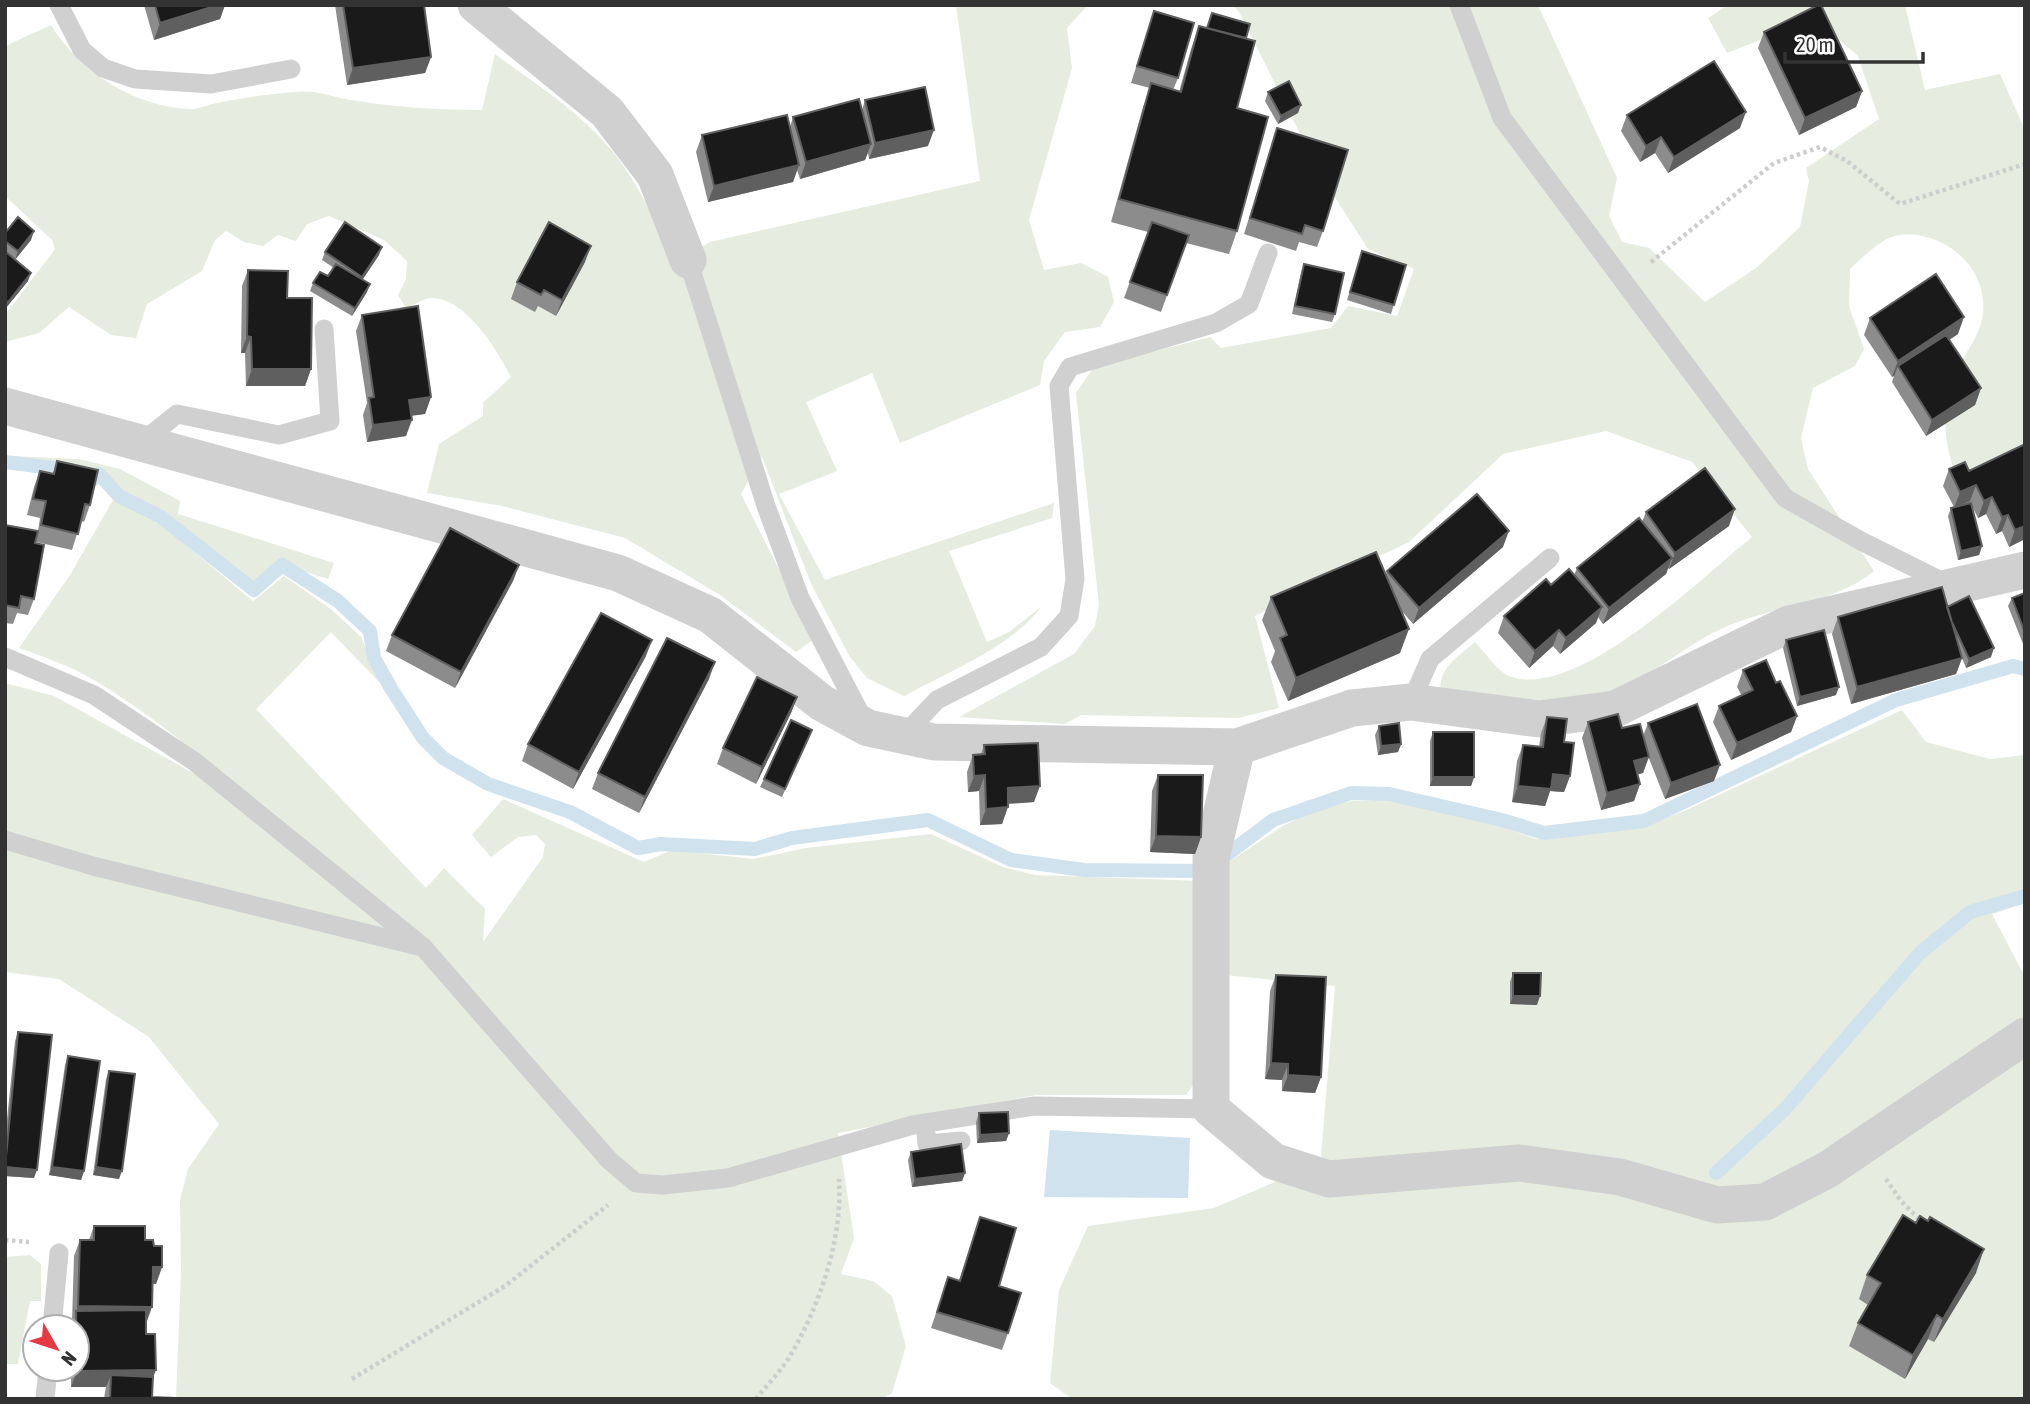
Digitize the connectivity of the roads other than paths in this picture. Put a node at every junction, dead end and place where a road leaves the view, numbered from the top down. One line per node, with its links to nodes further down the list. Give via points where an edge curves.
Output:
1 (59, 5): 4 (lane, via 82,50 103,68 135,79 211,84)
2 (476, 5): 6 (street, via 607,112 654,175)
3 (1460, 5): 12 (lane, via 1502,118 1785,498)
4 (291, 69)
5 (1268, 253): 16 (lane, via 1249,304 1216,323 1070,367 1059,386 1075,579 1069,616 1041,647 937,700)
6 (688, 260): 15 (lane, via 800,598)
7 (324, 329): 9 (lane, via 330,421 279,435 177,414)
8 (5, 406): 9 (street)
9 (141, 443): 15 (street, via 618,573 710,615 822,703)
10 (1550, 558): 14 (lane, via 1430,660)
11 (2025, 570): 12 (street)
12 (1952, 586): 14 (street, via 1790,624 1615,709 1539,719)
13 (5, 657): 19 (lane, via 93,695 195,762)
14 (1411, 702): 17 (street, via 1352,708)
15 (868, 728): 16 (street)
16 (903, 736): 17 (street, via 934,742)
17 (1237, 747): 21 (street, via 1211,858)
18 (5, 840): 19 (lane)
19 (423, 947): 22 (lane, via 609,1160 636,1183 728,1178)
20 (2025, 1036): 21 (street, via 1827,1170 1765,1202 1717,1205 1620,1177 1519,1163 1329,1179 1273,1161)
21 (1211, 1109): 22 (lane, via 1034,1106)
22 (925, 1123): 23 (lane, via 928,1144)
23 (961, 1141)
24 (59, 1253): 25 (lane)
25 (53, 1313)

